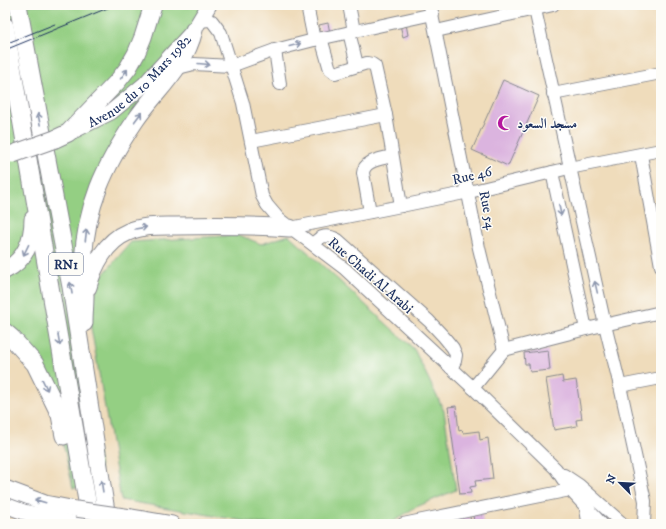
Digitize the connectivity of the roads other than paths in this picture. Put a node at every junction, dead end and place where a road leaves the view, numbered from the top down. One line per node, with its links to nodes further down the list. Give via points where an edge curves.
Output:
1 (18, 5): 46 (highway, RN1, one-way to 1)
2 (153, 5): 22 (highway, one-way to 2, via 128,68 143,37)
3 (209, 5): 10 (main road, Avenue du 10 Mars 1982)
4 (308, 5): 13 (street)
5 (349, 5): 11 (street)
6 (554, 5): 7 (street)
7 (535, 7): 12 (street); 20 (street)
8 (432, 10): 11 (street); 12 (street, Rue 54)
9 (5, 26): 30 (highway, RN1)
10 (197, 26): 16 (street, Rue Chadi Al Arabi, via 209,20 217,26); 17 (highway); 22 (main road, Avenue du 10 Mars 1982, via 145,84 111,112)
11 (352, 31): 13 (street); 15 (street)
12 (436, 31): 31 (street, Rue 54)
13 (318, 39): 14 (street, one-way to 13); 15 (street, via 332,71 338,72)
14 (275, 50): 16 (street); 19 (street)
15 (357, 65): 21 (street, via 367,63 375,66)
16 (232, 66): 17 (street, one-way to 16, via 194,64); 23 (street, Rue Chadi Al Arabi, via 244,103)
17 (178, 68): 40 (highway, one-way to 17, via 83,279 86,236 97,190 116,151 136,120)
18 (661, 73): 20 (street)
19 (280, 84)
20 (553, 94): 28 (street)
21 (386, 115): 23 (street); 27 (street)
22 (62, 136): 26 (highway, bridge)
23 (251, 141): 35 (street, Rue Chadi Al Arabi, via 262,196 272,212)
24 (661, 150): 25 (street, Rue 46)
25 (641, 154): 28 (street, Rue 46); 38 (street)
26 (8, 156)
27 (392, 156): 32 (street); 33 (street, via 369,163 364,168)
28 (570, 168): 29 (street, Rue 46); 42 (street, one-way to 28)
29 (552, 172): 31 (street, Rue 46); 43 (street, one-way to 43)
30 (32, 184): 39 (highway, one-way to 39, via 33,228 30,240 22,257 11,268); 57 (highway, RN1, one-way to 57)
31 (469, 192): 32 (street, Rue 46); 45 (street, Rue 54, via 479,248)
32 (401, 206): 33 (street, Rue 46)
33 (370, 212): 34 (street, Rue 46)
34 (334, 220): 35 (street, Rue 46); 36 (street)
35 (290, 228): 37 (street, Rue Chadi Al Arabi); 40 (highway, one-way to 35, via 100,258 114,241 128,231 146,227 186,226 251,225)
36 (338, 240): 37 (street, via 331,236 319,237); 47 (street, via 444,337 456,356)
37 (313, 244): 47 (street, Rue Chadi Al Arabi, via 345,269)
38 (661, 266)
39 (5, 270)
40 (85, 297): 46 (highway)
41 (661, 312): 42 (street)
42 (605, 325): 43 (street); 49 (street)
43 (586, 329): 45 (street)
44 (5, 332): 56 (highway, one-way to 56, via 35,364 60,415)
45 (504, 350): 50 (street)
46 (82, 357): 58 (highway, RN1, one-way to 46)
47 (451, 368): 50 (street, Rue Chadi Al Arabi)
48 (661, 378): 49 (street)
49 (620, 386): 64 (street, via 645,501)
50 (473, 388): 51 (street, Rue Chadi Al Arabi)
51 (556, 469): 53 (street, Rue Chadi Al Arabi); 63 (street, Rue Chadi Al Arabi, via 579,485)
52 (5, 488): 56 (main road, one-way to 52, via 45,503)
53 (570, 490): 55 (street, Rue Chadi Al Arabi); 60 (street)
54 (5, 505): 56 (main road, via 24,512)
55 (587, 506): 61 (main road); 62 (street, Rue Chadi Al Arabi)
56 (78, 520): 59 (main road, bridge, via 131,517)
57 (90, 524)
58 (108, 524)
59 (172, 524)
60 (403, 524)
61 (590, 524)
62 (602, 524)
63 (623, 524)
64 (644, 524)

